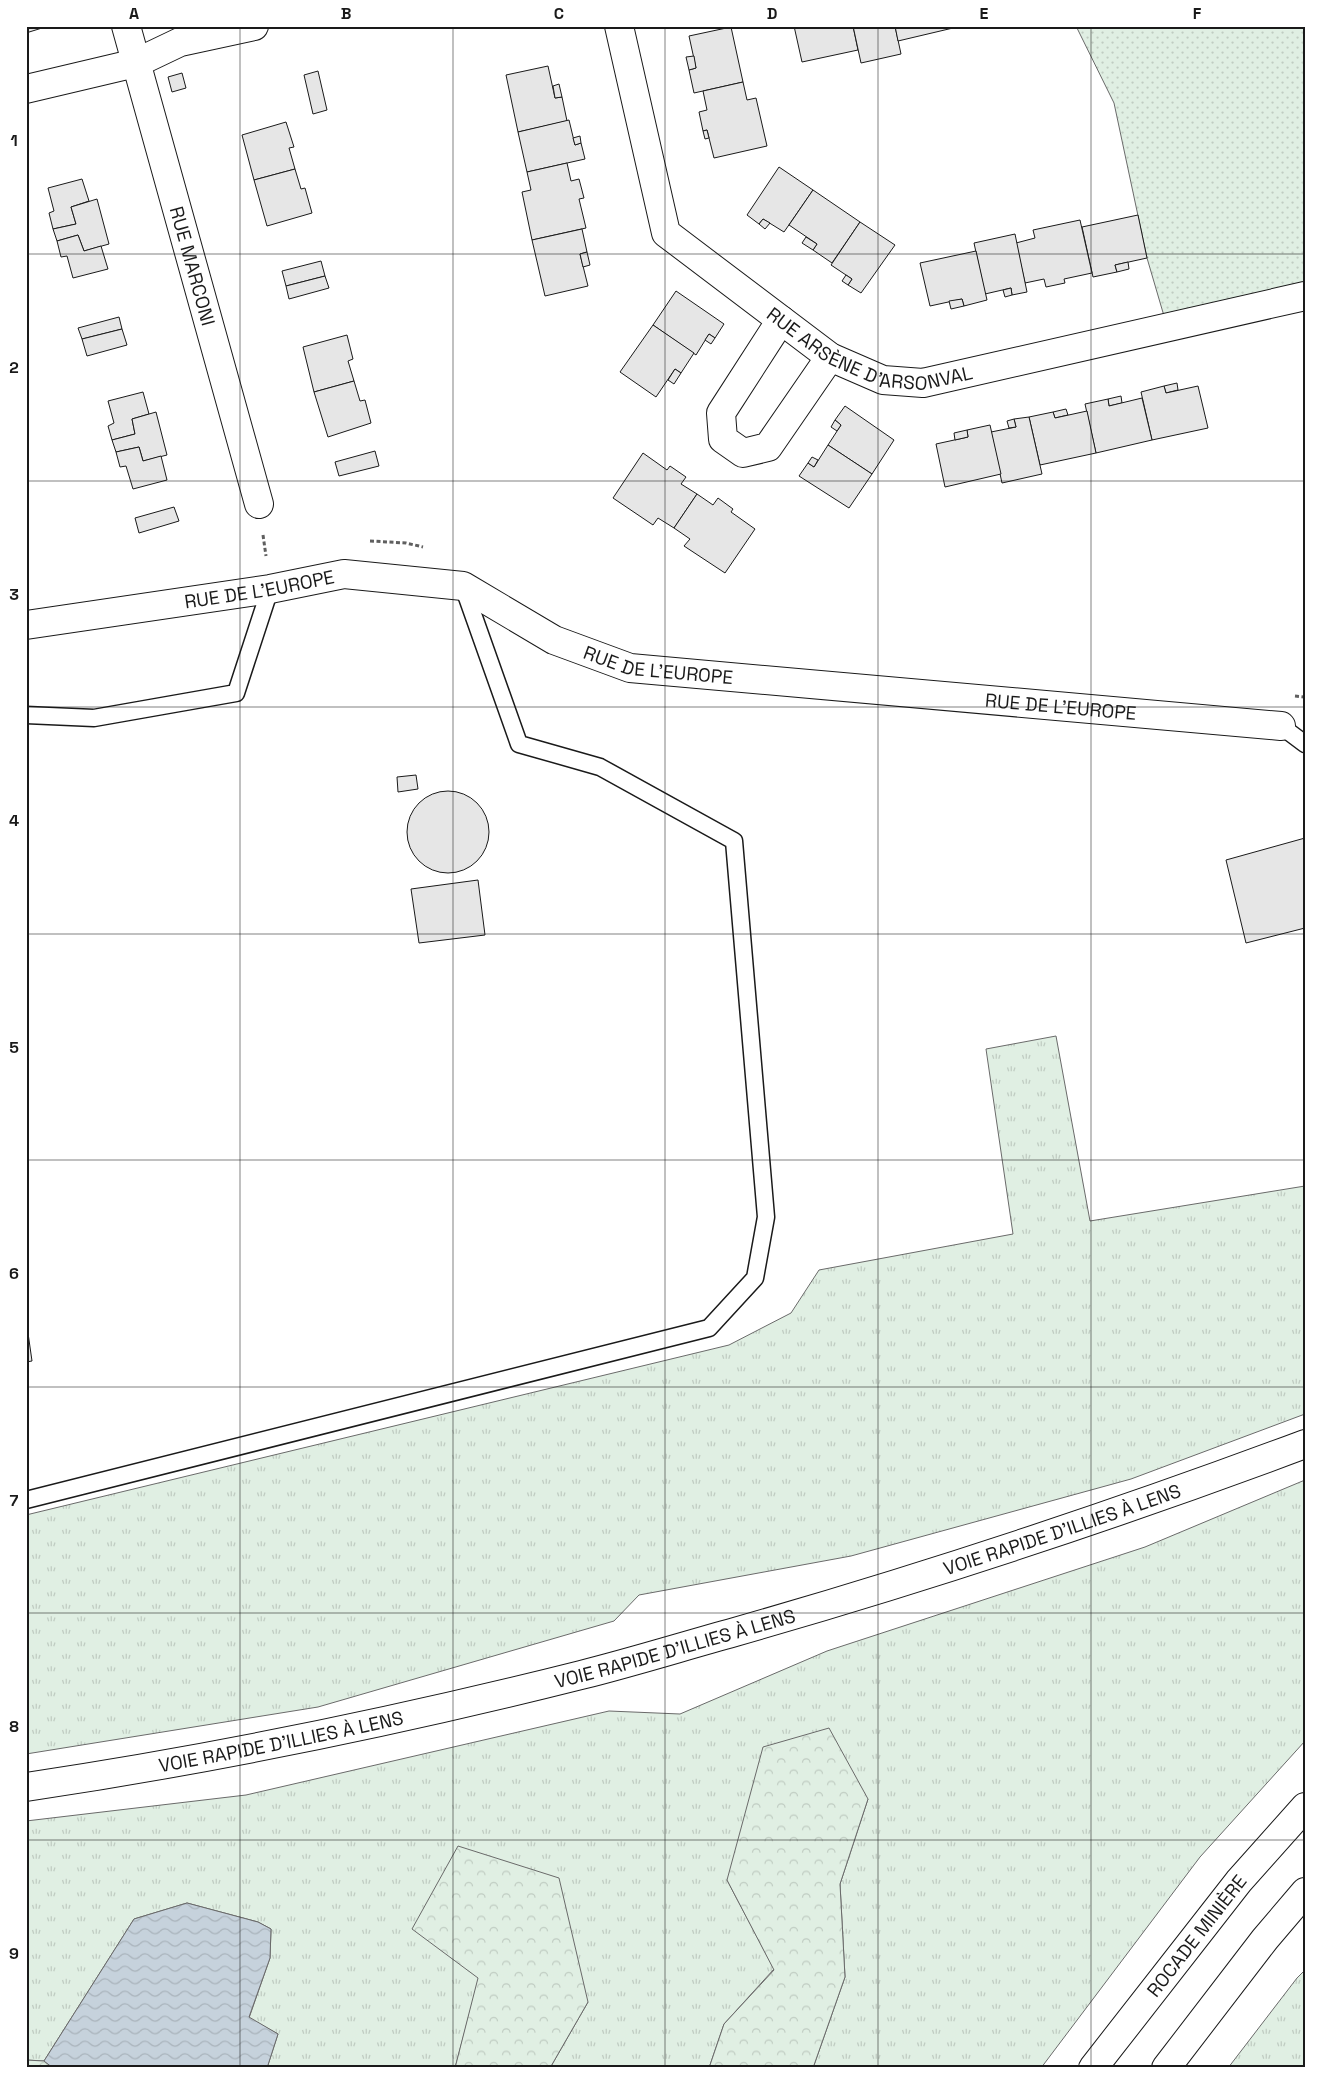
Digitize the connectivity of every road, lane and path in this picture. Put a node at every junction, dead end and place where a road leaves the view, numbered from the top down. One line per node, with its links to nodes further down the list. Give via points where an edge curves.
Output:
1 (126, 26): 4 (main road, RUE MARCONI)
2 (254, 26): 4 (main road, via 180,42)
3 (619, 26): 7 (main road, RUE ARSÈNE D'ARSONVAL, via 666,233)
4 (136, 63): 5 (main road); 9 (main road, RUE MARCONI)
5 (26, 89)
6 (1305, 296): 8 (main road, RUE ARSÈNE D'ARSONVAL, via 923,383 883,380)
7 (781, 320): 8 (main road, RUE ARSÈNE D'ARSONVAL); 8 (main road, via 721,413 723,439 742,453 768,446)
8 (830, 357)
9 (259, 504)
10 (369, 541): 11 (path)
11 (430, 548)
12 (275, 555): 13 (path)
13 (266, 556)
14 (463, 586): 15 (main road, RUE DE L'EUROPE, via 344,574); 20 (main road, RUE DE L'EUROPE, via 554,640 630,668); 23 (lane, via 519,744 600,767 734,841 766,1217 755,1278 709,1328)
15 (270, 589): 16 (main road, RUE DE L'EUROPE); 19 (lane, via 236,693 94,718)
16 (26, 626)
17 (1285, 695): 18 (path)
18 (1305, 697)
19 (26, 714)
20 (1281, 726): 21 (lane, RUE DE L'EUROPE)
21 (1305, 744)
22 (1305, 1444): 24 (main road, VOIE RAPIDE D’ILLIES À LENS, via 863,1596 584,1675 304,1738)
23 (26, 1500)
24 (26, 1787)
25 (1305, 1807): 27 (main road, ROCADE MINIÈRE, via 1239,1881)
26 (1305, 1892): 28 (main road)
27 (1093, 2068)
28 (1166, 2068)

